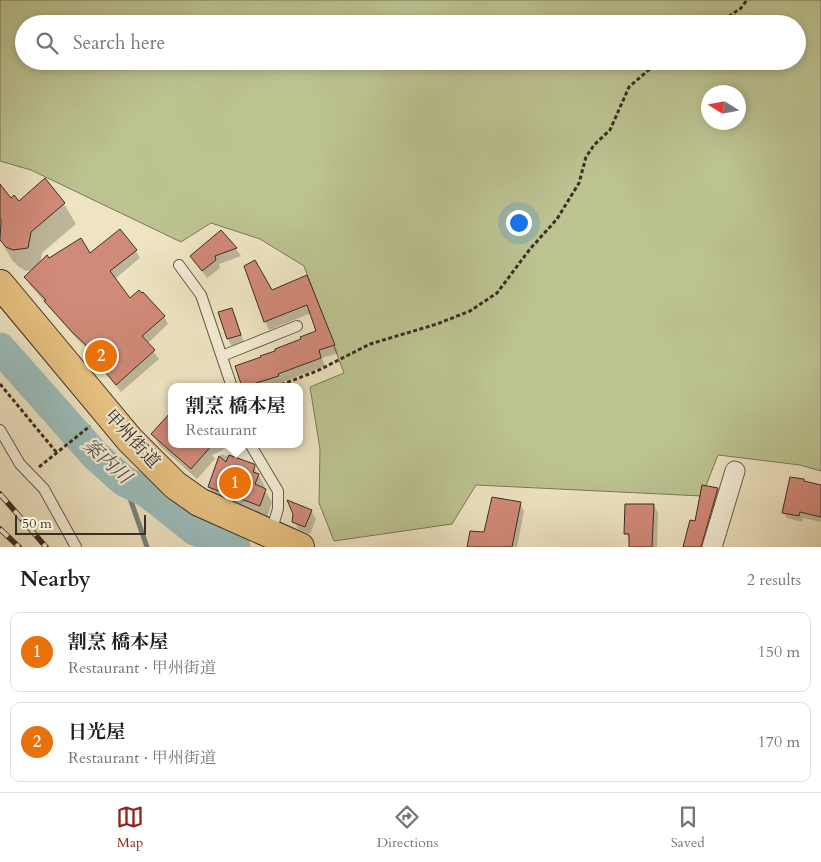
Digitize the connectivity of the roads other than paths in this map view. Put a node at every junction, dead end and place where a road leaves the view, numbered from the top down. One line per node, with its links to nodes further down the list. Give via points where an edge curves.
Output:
1 (180, 265): 4 (lane, via 200,295)
2 (0, 284): 9 (highway, 甲州街道, via 130,440 175,485 199,502)
3 (297, 326): 4 (lane)
4 (222, 356): 5 (lane)
5 (231, 383)
6 (0, 430): 10 (lane, via 20,464 44,489)
7 (252, 448): 9 (lane, via 278,491 278,509)
8 (735, 471): 11 (street)
9 (288, 543)
10 (76, 547)
11 (712, 547)

